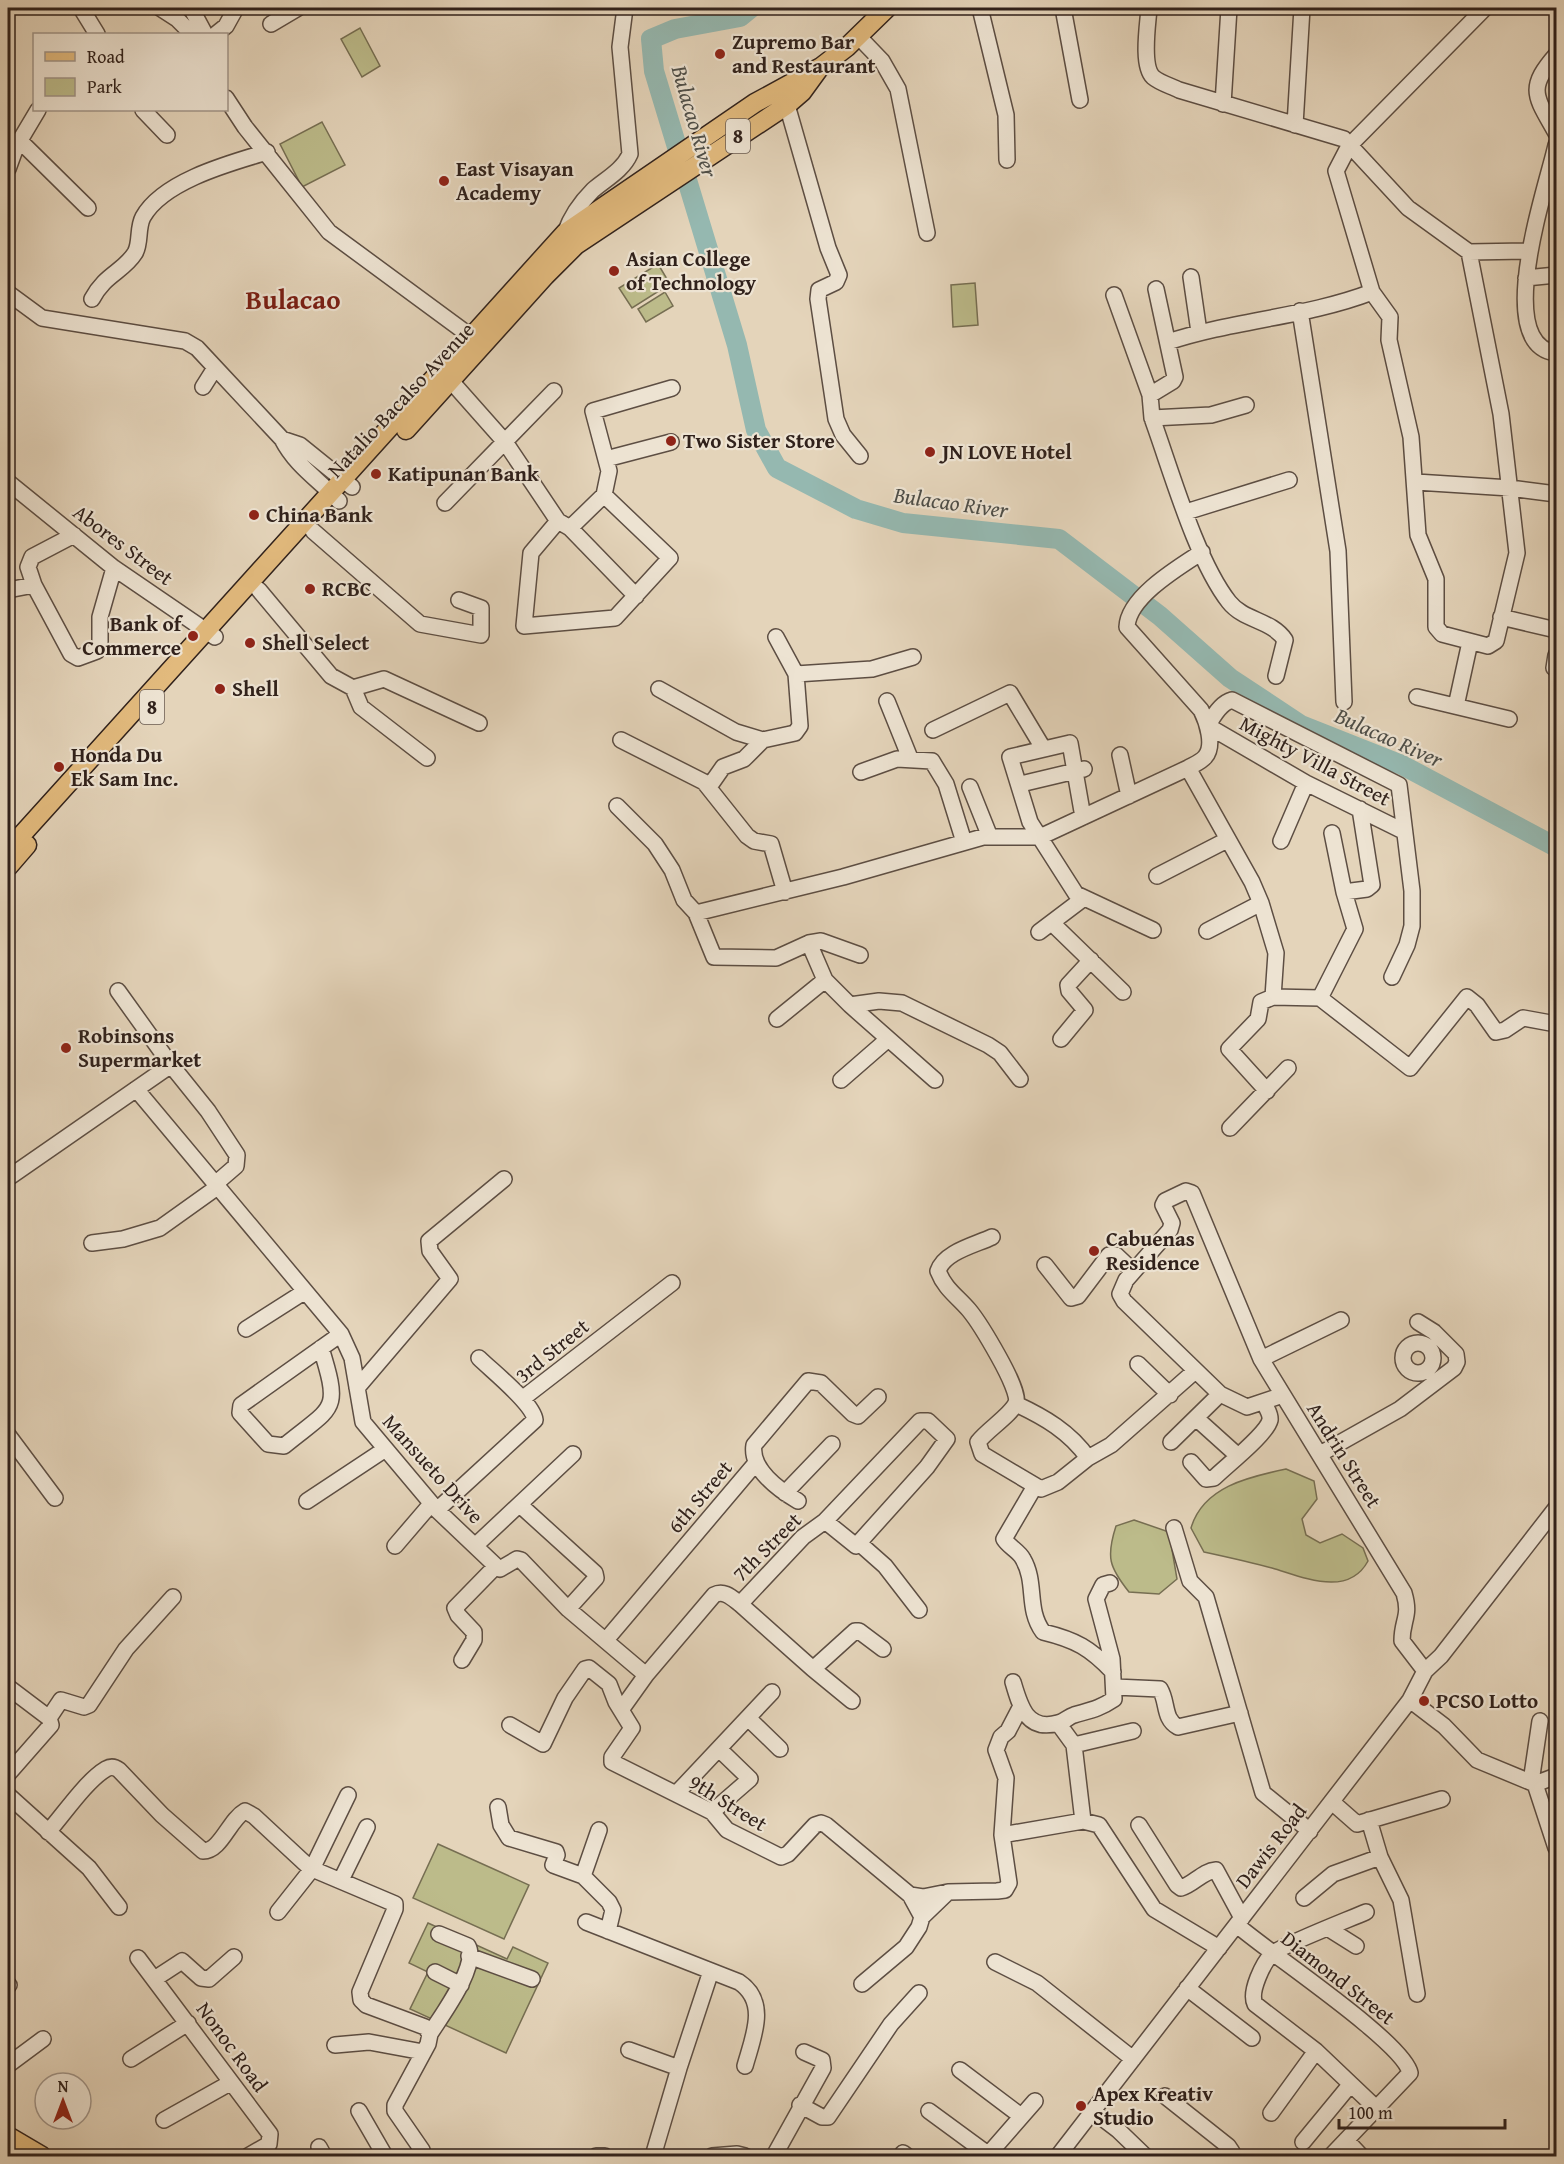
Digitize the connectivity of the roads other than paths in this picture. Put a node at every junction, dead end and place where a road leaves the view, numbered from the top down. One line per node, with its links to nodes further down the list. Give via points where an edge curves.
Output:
1 (81, 8): 15 (street)
2 (160, 8): 16 (street)
3 (191, 8): 17 (street)
4 (236, 8): 18 (street)
5 (298, 8): 14 (street)
6 (625, 8): 38 (street, via 620,47 630,154 626,163 591,192 571,216)
7 (887, 8): 19 (main road, Natalio Bacalso Avenue / 8)
8 (980, 8): 34 (street, via 1006,115)
9 (1064, 8): 22 (street)
10 (1149, 8): 24 (street, via 1149,72 1179,90)
11 (1229, 8): 24 (street)
12 (1302, 8): 27 (street)
13 (1485, 8): 32 (street)
14 (271, 24)
15 (90, 31)
16 (191, 33)
17 (204, 33)
18 (217, 33)
19 (858, 36): 21 (main road, Natalio Bacalso Avenue / 8); 37 (street, via 882,61 898,89)
20 (1557, 55): 28 (street, via 1542,71 1534,88)
21 (782, 98): 38 (main road, Natalio Bacalso Avenue / 8); 64 (street, via 838,275 836,282 819,290 818,299 836,419)
22 (1080, 100)
23 (228, 101): 33 (street)
24 (1223, 104): 27 (street)
25 (37, 111): 30 (street)
26 (144, 111): 29 (street)
27 (1295, 125): 32 (street, via 1334,135)
28 (1557, 133)
29 (167, 135)
30 (20, 141): 35 (street); 36 (street)
31 (1557, 145): 39 (street)
32 (1349, 146): 40 (street, via 1408,208); 45 (street, via 1336,171)
33 (267, 152): 48 (street, via 220,166 157,201 143,218 137,251 106,278); 51 (street, via 328,232)
34 (1007, 160)
35 (8, 169)
36 (88, 208)
37 (927, 233)
38 (571, 239): 51 (main road, Natalio Bacalso Avenue / 8, via 533,266); 55 (main road, Natalio Bacalso Avenue / 8, via 545,276)
39 (1529, 251): 40 (street); 43 (street)
40 (1469, 252): 69 (street, via 1502,414)
41 (1557, 275): 43 (street)
42 (1191, 276): 50 (street)
43 (1527, 278): 53 (street, via 1526,319 1532,336 1539,345)
44 (1156, 289): 52 (street)
45 (1372, 292): 49 (street); 68 (street, via 1390,317 1389,340 1411,437)
46 (8, 293): 54 (street, via 42,318 185,341)
47 (1114, 295): 59 (street)
48 (92, 299)
49 (1300, 311): 50 (street); 97 (street, via 1338,551)
50 (1199, 332): 52 (street)
51 (473, 338): 55 (main road, Natalio Bacalso Avenue / 8)
52 (1167, 342): 59 (street, via 1174,379)
53 (1557, 353)
54 (215, 368): 56 (street); 70 (street, via 282,439 300,445)
55 (447, 376): 62 (street); 70 (main road, Natalio Bacalso Avenue / 8)
56 (202, 387)
57 (672, 388): 65 (street, via 593,411)
58 (554, 391): 62 (street)
59 (1150, 395): 61 (street)
60 (1246, 405): 61 (street, via 1211,415)
61 (1152, 418): 74 (street)
62 (505, 442): 73 (street); 75 (street)
63 (671, 442): 65 (street)
64 (860, 456)
65 (606, 459): 72 (street, via 609,471)
66 (1289, 480): 74 (street)
67 (8, 482): 77 (street, Abores Street)
68 (1416, 482): 69 (street); 89 (street, via 1418,535 1436,579 1436,627 1442,634)
69 (1510, 488): 71 (street); 85 (street, via 1517,553)
70 (341, 490): 76 (main road, Natalio Bacalso Avenue / 8); 87 (main road, Natalio Bacalso Avenue / 8)
71 (1557, 494)
72 (604, 495): 75 (street); 83 (street, via 670,558)
73 (445, 503)
74 (1186, 512): 78 (street)
75 (564, 525): 83 (street); 83 (street, via 531,554 524,626 615,618)
76 (313, 531): 82 (main road, Natalio Bacalso Avenue / 8); 84 (street, via 420,624 481,635 481,608)
77 (74, 535): 79 (street, Abores Street); 80 (street, via 32,557 28,567)
78 (1202, 552): 92 (street, via 1216,582 1240,614 1278,631 1285,639); 101 (street, via 1156,583 1132,611 1127,627 1201,710)
79 (114, 568): 80 (street, via 100,617 100,646 78,658 71,654); 87 (street, Abores Street)
80 (34, 585): 81 (street)
81 (8, 590)
82 (259, 590): 87 (main road, Natalio Bacalso Avenue / 8); 93 (street, via 331,676)
83 (636, 596)
84 (459, 600)
85 (1501, 617): 86 (street); 89 (street, via 1493,645)
86 (1557, 630)
87 (210, 634): 127 (main road, Natalio Bacalso Avenue / 8); 128 (main road, Natalio Bacalso Avenue / 8)
88 (776, 637): 91 (street)
89 (1470, 642): 98 (street)
90 (913, 657): 91 (street, via 872,669)
91 (796, 674): 104 (street, via 800,726 795,733)
92 (1276, 676)
93 (353, 688): 100 (street, via 384,679); 107 (street, via 361,707)
94 (659, 689): 104 (street, via 736,732)
95 (1417, 697): 98 (street)
96 (887, 701): 108 (street)
97 (1344, 702)
98 (1456, 706): 99 (street)
99 (1509, 718)
100 (479, 723)
101 (1208, 726): 109 (street, via 1208,751); 113 (street, Mighty Villa Street); 120 (street, via 1225,703 1232,700 1399,785)
102 (933, 730): 105 (street, via 1010,693)
103 (621, 740): 114 (street, via 699,778)
104 (763, 740): 114 (street, via 744,759 723,767)
105 (1043, 747): 110 (street, via 1070,742); 123 (street, via 1010,760 1030,822)
106 (1120, 755): 116 (street)
107 (426, 758)
108 (910, 758): 111 (street); 126 (street, via 932,761 939,769)
109 (1188, 768): 116 (street); 124 (street)
110 (1081, 770): 112 (street); 119 (street)
111 (861, 772)
112 (1025, 783)
113 (1306, 783): 118 (street, Mighty Villa Street); 125 (street)
114 (709, 787): 130 (street, via 747,836 771,844)
115 (970, 787): 122 (street)
116 (1129, 796): 119 (street)
117 (617, 806): 134 (street, via 655,844 672,870 684,900)
118 (1360, 809): 120 (street, Mighty Villa Street); 131 (street, via 1372,885)
119 (1083, 817): 123 (street)
120 (1402, 831): 142 (street, via 1412,891 1412,926)
121 (1332, 833): 131 (street)
122 (990, 837): 123 (street); 126 (street)
123 (1040, 837): 132 (street, via 1076,894)
124 (1227, 840): 129 (street); 133 (street)
125 (1281, 841)
126 (964, 842): 130 (street)
127 (8, 850)
128 (8, 867)
129 (1157, 876)
130 (785, 892): 134 (street)
131 (1344, 892): 147 (street, via 1355,929)
132 (1084, 898): 135 (street); 136 (street)
133 (1261, 903): 137 (street); 146 (street, via 1276,953)
134 (696, 913): 139 (street, via 716,957 776,958)
135 (1053, 924): 138 (street); 141 (street)
136 (1152, 930)
137 (1207, 931)
138 (1039, 932)
139 (809, 943): 140 (street, via 821,941); 143 (street)
140 (860, 955)
141 (1091, 960): 145 (street); 151 (street, via 1068,985 1085,1010)
142 (1392, 977)
143 (825, 980): 148 (street); 149 (street)
144 (118, 991): 153 (street)
145 (1123, 992)
146 (1273, 997): 147 (street); 159 (street, via 1261,1002 1258,1019 1229,1049)
147 (1320, 998): 150 (street, via 1410,1068 1467,997 1496,1032 1523,1018)
148 (850, 1005): 152 (street); 155 (street, via 902,1003 988,1045 1000,1053)
149 (777, 1019)
150 (1557, 1024)
151 (1061, 1039)
152 (887, 1040): 156 (street); 157 (street)
153 (171, 1065): 158 (street); 163 (street, via 237,1155 236,1166)
154 (1288, 1068): 159 (street)
155 (1020, 1079)
156 (841, 1080)
157 (935, 1080)
158 (136, 1089): 161 (street); 163 (street, Mansueto Drive)
159 (1267, 1091): 160 (street)
160 (1230, 1128)
161 (8, 1178)
162 (504, 1179): 179 (street, via 429,1240 430,1251 450,1279)
163 (215, 1186): 165 (street, via 160,1228); 169 (street, Mansueto Drive)
164 (992, 1237): 186 (street, via 952,1256 940,1264 938,1271 944,1285 970,1311 1010,1377 1018,1395)
165 (92, 1243)
166 (1045, 1265): 167 (street, via 1071,1298 1078,1296 1109,1256 1116,1255)
167 (1129, 1276): 176 (street, via 1170,1230 1172,1223 1164,1202 1191,1192); 178 (street, Andrin Street, via 1120,1294 1124,1301)
168 (672, 1283): 184 (street, 3rd Street)
169 (304, 1292): 172 (street); 173 (street, Mansueto Drive)
170 (1341, 1320): 176 (street)
171 (1418, 1323): 193 (street, via 1434,1332 1457,1357 1454,1368 1430,1377 1400,1409)
172 (246, 1329)
173 (341, 1334): 174 (street); 179 (street, Mansueto Drive, via 352,1358)
174 (321, 1348): 174 (street, via 239,1409 261,1439 279,1447 329,1408 333,1397)
175 (479, 1358): 184 (street)
176 (1261, 1359): 182 (street)
177 (1138, 1364): 181 (street)
178 (1195, 1371): 180 (street, Andrin Street); 181 (street)
179 (357, 1388): 191 (street, Mansueto Drive, via 363,1422)
180 (1220, 1394): 185 (street, Andrin Street, via 1240,1406); 187 (street)
181 (1170, 1395): 195 (street, via 1111,1445)
182 (1283, 1395): 185 (street, Andrin Street); 193 (street, Andrin Street)
183 (878, 1397): 197 (street, 6th Street, via 858,1416 814,1380 808,1381 754,1445)
184 (522, 1399): 202 (street, 3rd Street, via 535,1416 533,1424)
185 (1264, 1402): 194 (street, via 1270,1414 1268,1425)
186 (1016, 1404): 195 (street, via 1048,1419); 198 (street, via 978,1442 982,1454)
187 (1197, 1419): 189 (street); 194 (street)
188 (8, 1435): 199 (street)
189 (1171, 1442)
190 (832, 1444): 197 (street, via 792,1497)
191 (384, 1450): 200 (street); 202 (street, Mansueto Drive)
192 (573, 1454): 201 (street)
193 (1320, 1454): 219 (street, Andrin Street, via 1404,1593 1408,1616 1402,1641)
194 (1237, 1455): 196 (street, via 1210,1479)
195 (1088, 1458): 198 (street, via 1053,1485 1041,1489)
196 (1191, 1462)
197 (755, 1464): 215 (street, 6th Street)
198 (1035, 1486): 221 (street, via 1004,1539 1023,1558 1032,1583 1036,1622 1043,1632 1072,1639 1095,1654)
199 (55, 1498)
200 (307, 1501)
201 (520, 1504): 208 (street); 213 (street, via 595,1573 596,1578)
202 (434, 1507): 207 (street); 208 (street, Mansueto Drive)
203 (1557, 1508): 219 (street, Dawis Road)
204 (825, 1521): 206 (street, via 852,1545); 206 (street, 7th Street, via 923,1419 944,1435 946,1443); 212 (street, 7th Street, via 803,1537)
205 (1174, 1528): 229 (street, via 1190,1581 1206,1598)
206 (859, 1543): 214 (street, via 885,1566)
207 (394, 1546)
208 (475, 1546): 209 (street, Mansueto Drive)
209 (496, 1566): 213 (street, via 500,1569 521,1560); 217 (street, via 455,1608 474,1632 474,1640)
210 (1110, 1583): 221 (street, via 1103,1585 1096,1599)
211 (173, 1596): 230 (street, via 126,1650 89,1706 61,1700)
212 (740, 1604): 218 (street); 220 (street, 7th Street, via 727,1594 714,1595)
213 (568, 1610): 215 (street)
214 (919, 1610)
215 (606, 1640): 220 (street)
216 (883, 1649): 218 (street, via 855,1631)
217 (462, 1660)
218 (813, 1669): 226 (street)
219 (1425, 1671): 225 (street, Dawis Road)
220 (646, 1675): 228 (street, 7th Street)
221 (1114, 1680): 229 (street, via 1160,1689 1166,1711 1179,1727); 233 (street, via 1114,1699 1098,1710 1072,1715)
222 (1013, 1682): 227 (street)
223 (8, 1687): 230 (street)
224 (772, 1692): 231 (street)
225 (1410, 1700): 241 (street, via 1444,1726 1477,1760); 246 (street, Dawis Road)
226 (852, 1701)
227 (1020, 1708): 233 (street, via 1041,1726); 256 (street, via 996,1750 1006,1778)
228 (621, 1710): 234 (street, via 609,1684 587,1668 565,1698 543,1744); 242 (street, 9th Street, via 632,1730 611,1760)
229 (1240, 1713): 254 (street, via 1263,1793)
230 (49, 1718): 239 (street, via 50,1728)
231 (748, 1718): 237 (street); 238 (street)
232 (1540, 1721): 241 (street)
233 (1058, 1723): 236 (street)
234 (510, 1725)
235 (1133, 1731): 236 (street)
236 (1074, 1745): 250 (street)
237 (719, 1749): 242 (street); 248 (street, via 750,1779)
238 (780, 1749)
239 (8, 1774)
240 (1557, 1776): 241 (street)
241 (1533, 1783): 257 (street)
242 (676, 1794): 248 (street, 9th Street)
243 (8, 1795): 255 (street)
244 (348, 1795): 259 (street)
245 (1442, 1799): 249 (street)
246 (1332, 1802): 249 (street, via 1353,1822); 254 (street, Dawis Road)
247 (498, 1807): 260 (street, via 501,1825 509,1838 556,1852 554,1865)
248 (712, 1812): 263 (street, 9th Street, via 727,1830 781,1857 821,1822)
249 (1369, 1820): 258 (street)
250 (1083, 1821): 256 (street); 275 (street, via 1099,1825 1154,1910)
251 (1139, 1825): 269 (street, via 1181,1888 1216,1870)
252 (367, 1827): 261 (street)
253 (599, 1830): 260 (street)
254 (1310, 1831): 269 (street, Dawis Road)
255 (48, 1832): 259 (street, via 94,1780 112,1767 202,1851 215,1846 236,1816 245,1811); 265 (street, via 89,1868)
256 (1002, 1835): 262 (street, via 1009,1875 1005,1890)
257 (1557, 1848)
258 (1380, 1857): 264 (street, via 1333,1874); 289 (street, via 1401,1899)
259 (312, 1869): 261 (street); 266 (street)
260 (582, 1876): 272 (street, via 612,1906)
261 (342, 1881): 291 (street, via 394,1904 395,1910 360,1992 361,2000 366,2006 424,2027)
262 (948, 1892): 263 (street, via 923,1897); 268 (street)
263 (910, 1895): 268 (street, 9th Street)
264 (1304, 1898)
265 (120, 1906)
266 (278, 1912)
267 (1366, 1912): 271 (street)
268 (922, 1917): 285 (street, via 906,1947)
269 (1240, 1921): 275 (street, Dawis Road); 276 (street, Diamond Street)
270 (586, 1922): 272 (street)
271 (1329, 1929): 274 (street); 276 (street)
272 (609, 1931): 281 (street)
273 (439, 1934): 277 (street, via 468,1946)
274 (1356, 1946)
275 (1219, 1948): 287 (street, Dawis Road)
276 (1272, 1953): 296 (street, via 1252,1990 1255,2004); 310 (street, Diamond Street, via 1344,2007 1395,2050 1409,2068 1410,2073)
277 (470, 1956): 284 (street); 286 (street)
278 (234, 1957): 283 (street, via 208,1979 201,1978 182,1961)
279 (138, 1958): 283 (street, Nonoc Road)
280 (994, 1962): 300 (street, via 1037,1983)
281 (711, 1971): 302 (street, via 739,1982 754,1999 758,2022); 303 (street)
282 (435, 1972): 286 (street)
283 (156, 1978): 290 (street, Nonoc Road)
284 (532, 1979)
285 (862, 1984)
286 (461, 1985): 291 (street)
287 (1187, 1988): 292 (street); 300 (street, Dawis Road)
288 (919, 1993): 309 (street, via 891,2024 828,2117)
289 (1417, 1994)
290 (188, 2023): 299 (street); 305 (street, Nonoc Road)
291 (430, 2034): 297 (street)
292 (1252, 2038)
293 (43, 2039): 301 (street)
294 (334, 2045): 297 (street, via 369,2042)
295 (629, 2050): 303 (street)
296 (1316, 2051): 306 (street); 314 (street)
297 (423, 2052): 324 (street, via 394,2105)
298 (804, 2052): 309 (street, via 824,2063)
299 (131, 2059)
300 (1133, 2059): 313 (street, Dawis Road)
301 (8, 2065)
302 (746, 2066)
303 (679, 2068): 327 (street)
304 (960, 2070): 315 (street)
305 (231, 2083): 316 (street); 322 (street, Nonoc Road, via 270,2134 269,2144)
306 (1350, 2085): 310 (street); 319 (street)
307 (1165, 2096): 333 (street, via 1228,2146)
308 (1035, 2102): 315 (street)
309 (801, 2105): 330 (street)
310 (1376, 2108): 318 (street)
311 (359, 2111): 323 (street)
312 (929, 2111): 320 (street)
313 (1094, 2111): 331 (street, Dawis Road); 332 (street)
314 (1271, 2113)
315 (1021, 2116): 320 (street)
316 (164, 2120)
317 (8, 2136): 321 (main road)
318 (1346, 2140): 334 (street); 335 (street)
319 (1303, 2142)
320 (988, 2156)
321 (42, 2157)
322 (248, 2157)
323 (386, 2157)
324 (423, 2157)
325 (596, 2157): 326 (street)
326 (605, 2157)
327 (654, 2157)
328 (712, 2157): 329 (street)
329 (745, 2157)
330 (774, 2157)
331 (1058, 2157)
332 (1145, 2157)
333 (1230, 2157)
334 (1331, 2157)
335 (1361, 2157)

